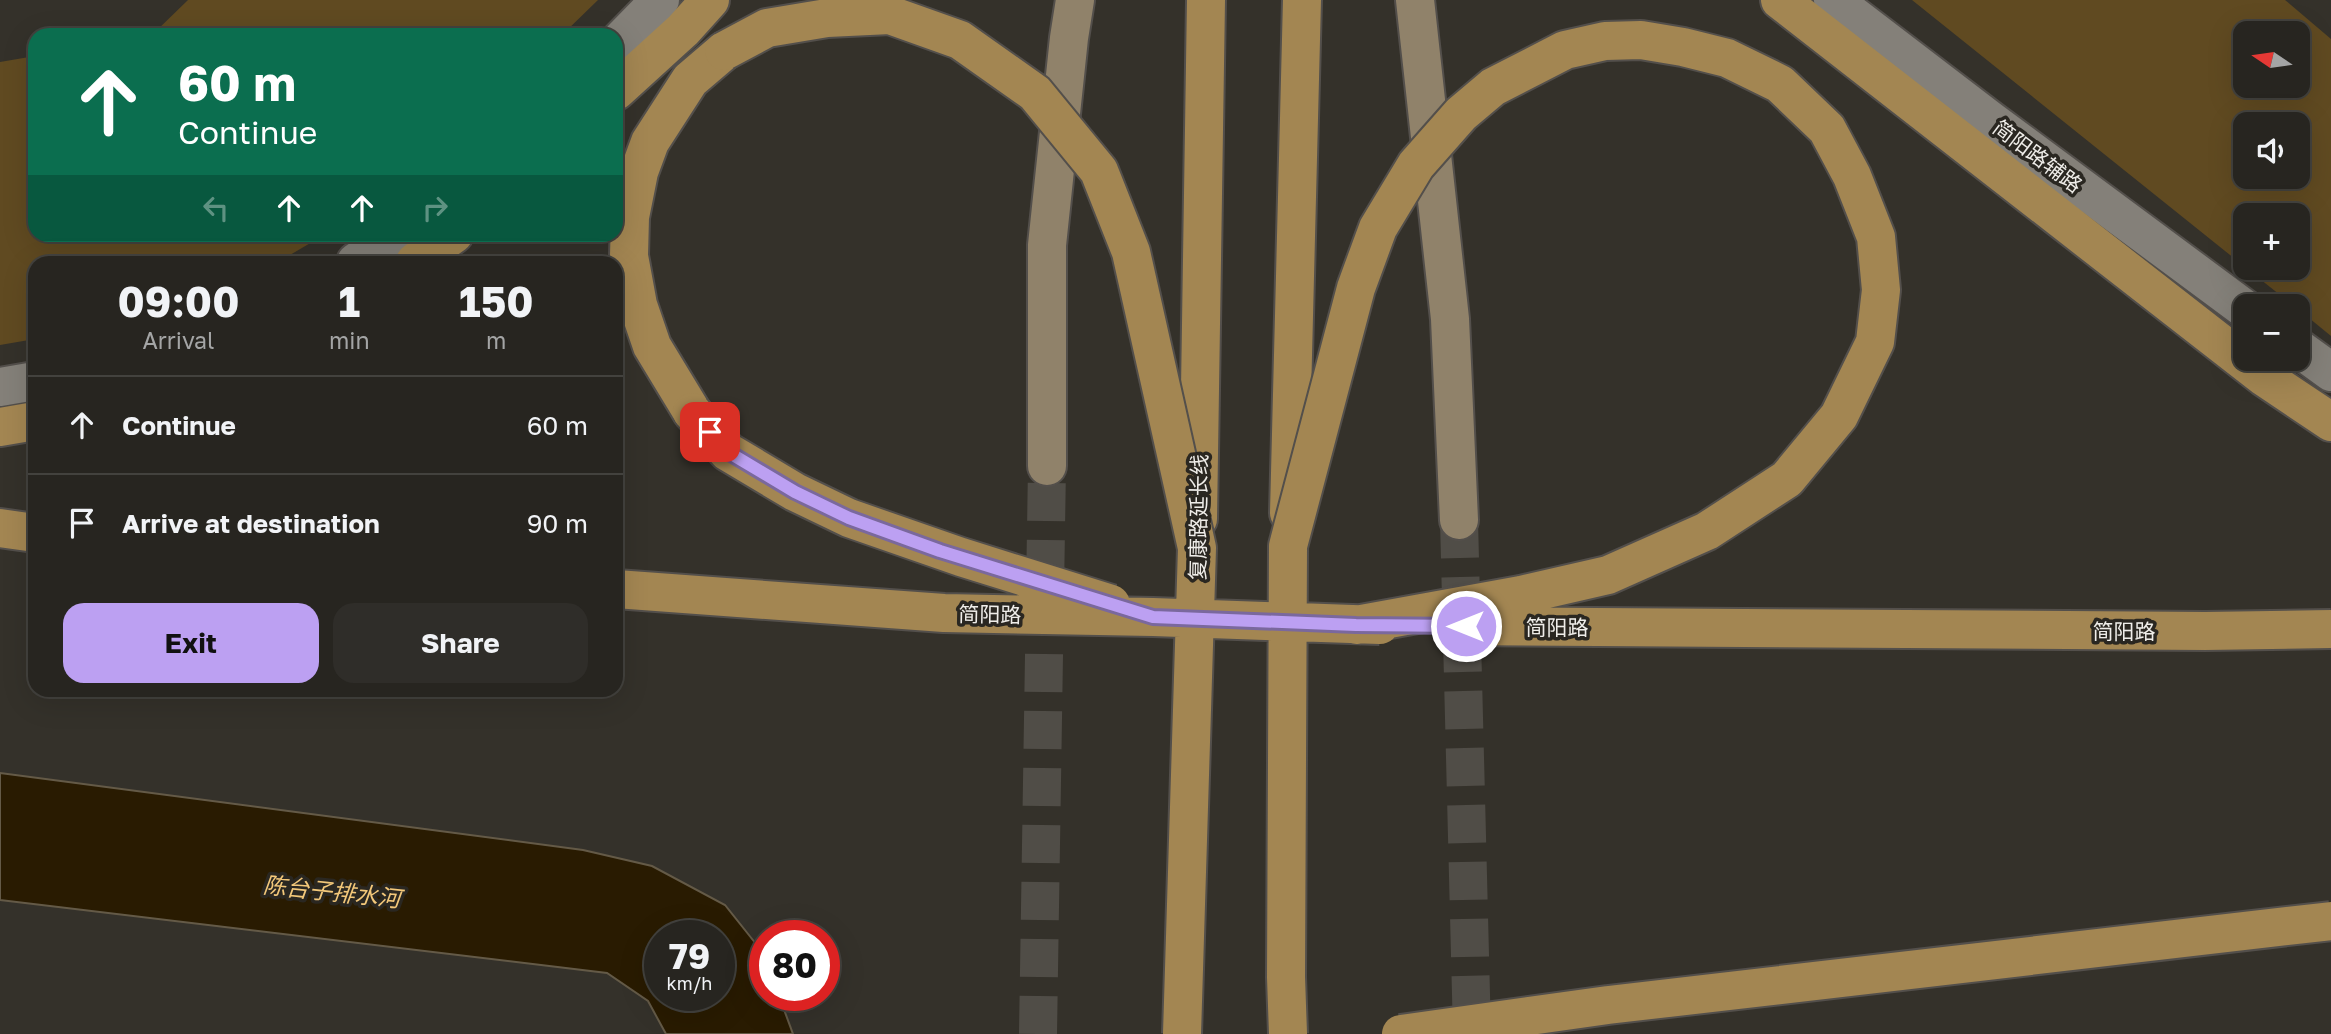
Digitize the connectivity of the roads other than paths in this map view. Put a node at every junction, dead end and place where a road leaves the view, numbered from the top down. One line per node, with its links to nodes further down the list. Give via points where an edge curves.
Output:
1 (660, 0): 9 (street)
2 (710, 0): 10 (highway)
3 (1075, 0): 23 (main road, via 1047,244)
4 (1206, 0): 28 (highway, 复康路延长线, bridge)
5 (1302, 0): 27 (highway, bridge)
6 (1415, 0): 24 (main road, via 1450,319)
7 (1780, 0): 21 (highway, via 2264,377)
8 (1833, 0): 15 (street, 简阳路辅路)
9 (623, 38)
10 (623, 85)
11 (385, 242): 13 (street)
12 (443, 242): 14 (highway)
13 (365, 256)
14 (423, 256)
15 (2233, 300)
16 (2310, 357): 17 (street)
17 (2331, 372)
18 (28, 382): 19 (street)
19 (0, 387)
20 (28, 422): 22 (highway)
21 (2331, 422)
22 (0, 427)
23 (1047, 466)
24 (1459, 520)
25 (0, 528): 26 (highway)
26 (28, 532)
27 (1288, 547): 31 (highway, bridge, via 1356,288 1378,228 1416,165 1493,86 1565,50 1605,41 1642,40 1727,58 1780,84 1827,129 1877,237 1881,290 1875,342 1839,416 1787,479 1707,531 1608,575); 35 (highway, bridge)
28 (1198, 548): 30 (highway, bridge, via 1131,251 1099,171 1035,93 960,40 890,15 827,18 767,28 724,51 690,80 650,142 639,172 630,217 629,256 652,346 692,412 728,452 849,518); 34 (highway, 复康路延长线, bridge)
29 (623, 590): 30 (highway, 简阳路, bridge, via 944,613)
30 (1153, 617): 31 (highway, 简阳路, bridge)
31 (1356, 625): 32 (highway, 简阳路, bridge, via 2205,632)
32 (2331, 629)
33 (2331, 921): 36 (highway, bridge, via 1608,1005)
34 (1182, 1034)
35 (1288, 1034)
36 (1401, 1034)

